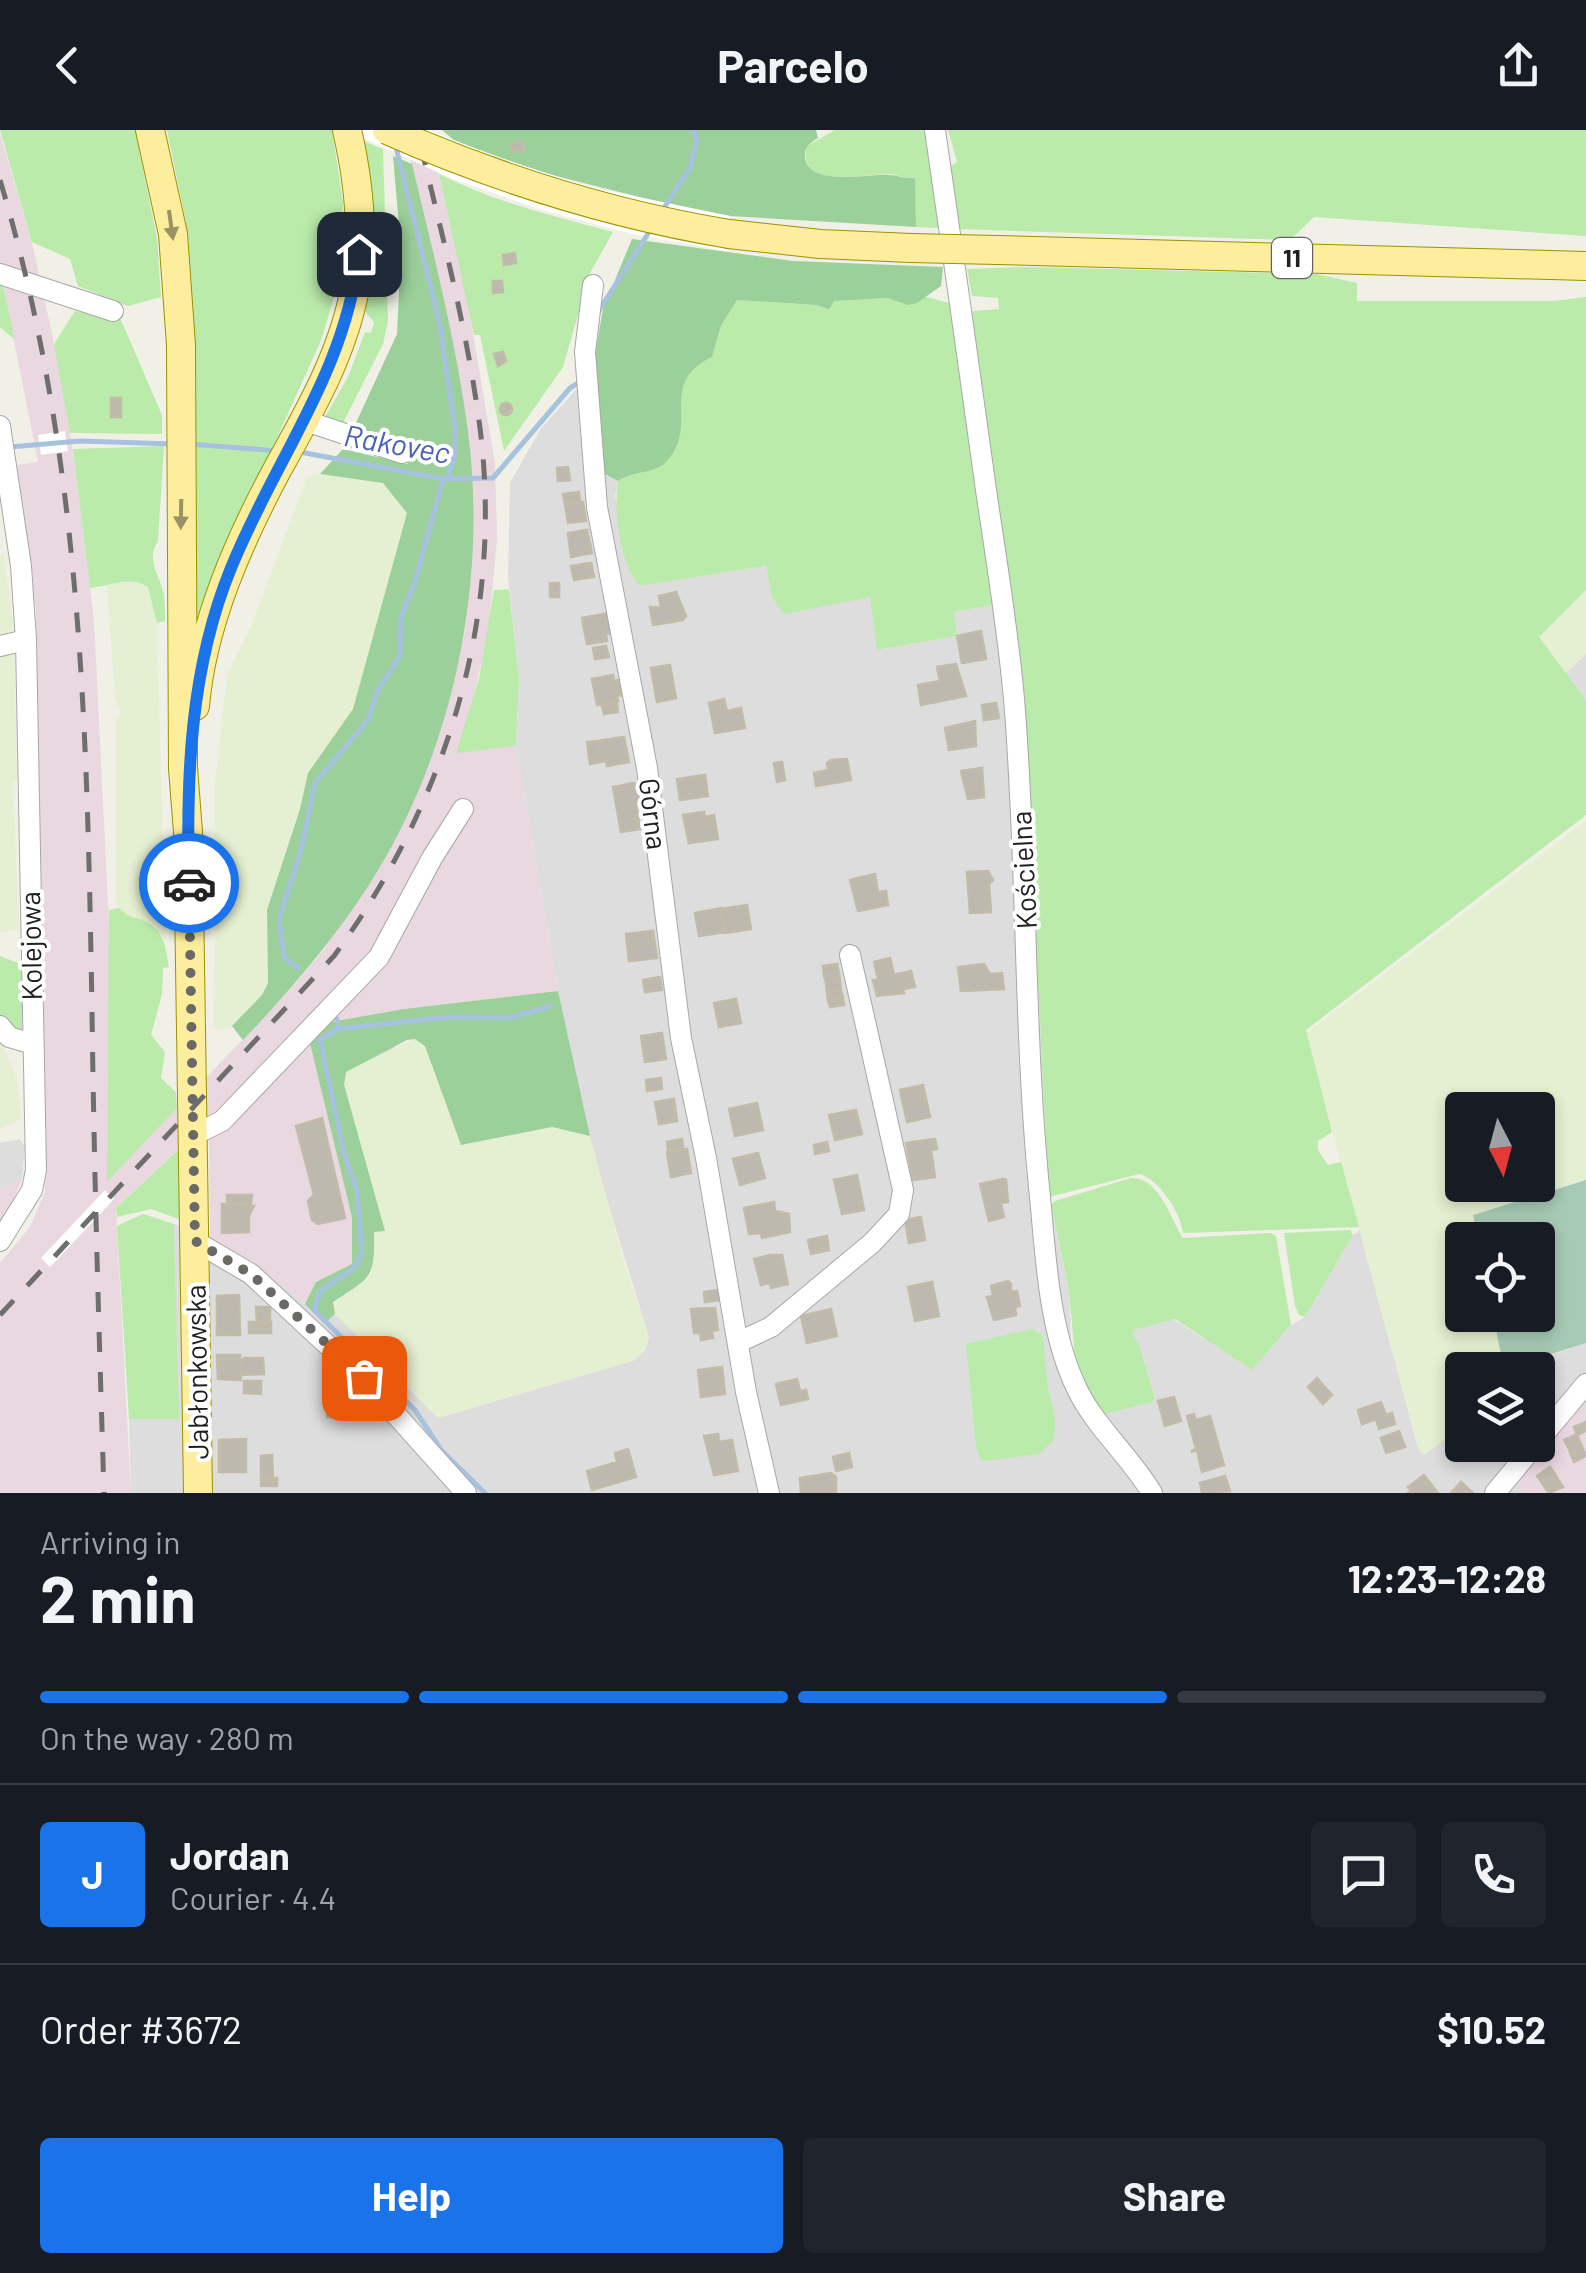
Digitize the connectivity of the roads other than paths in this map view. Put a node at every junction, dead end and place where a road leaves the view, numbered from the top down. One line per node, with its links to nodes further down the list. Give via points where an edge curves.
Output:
1 (150, 130): 15 (main road, one-way to 15, via 172,234 181,345)
2 (347, 130): 9 (main road, via 360,210 355,288 328,374)
3 (388, 130): 5 (main road, 11, bridge, via 560,197 728,234 912,248)
4 (935, 130): 29 (street, Kościelna, via 1013,696 1029,1093 1048,1277 1078,1391)
5 (1586, 266)
6 (0, 274): 8 (street)
7 (594, 285): 22 (street, Górna, via 585,352 597,507 647,768 680,1038)
8 (113, 310)
9 (300, 429): 11 (street); 15 (main road, via 231,567 203,657)
10 (1, 430): 12 (street, Kolejowa)
11 (402, 453)
12 (26, 640): 13 (street); 18 (street, Kolejowa)
13 (0, 646)
14 (463, 809): 19 (street, via 378,957 222,1121)
15 (188, 832): 19 (main road, Jabłonkowska)
16 (850, 954): 22 (street, via 903,1190 899,1214 772,1328)
17 (0, 1026): 18 (street, via 9,1037)
18 (33, 1044): 20 (street, Kolejowa, via 36,1170 32,1190)
19 (192, 1136): 21 (main road, Jabłonkowska)
20 (0, 1241)
21 (195, 1241): 26 (main road, Jabłonkowska); 27 (street, via 251,1274 364,1378)
22 (739, 1342): 28 (street, Górna)
23 (1586, 1384): 24 (street)
24 (1555, 1421)
25 (1520, 1462): 30 (street)
26 (198, 1493)
27 (466, 1493)
28 (769, 1493)
29 (1152, 1493)
30 (1494, 1493)

